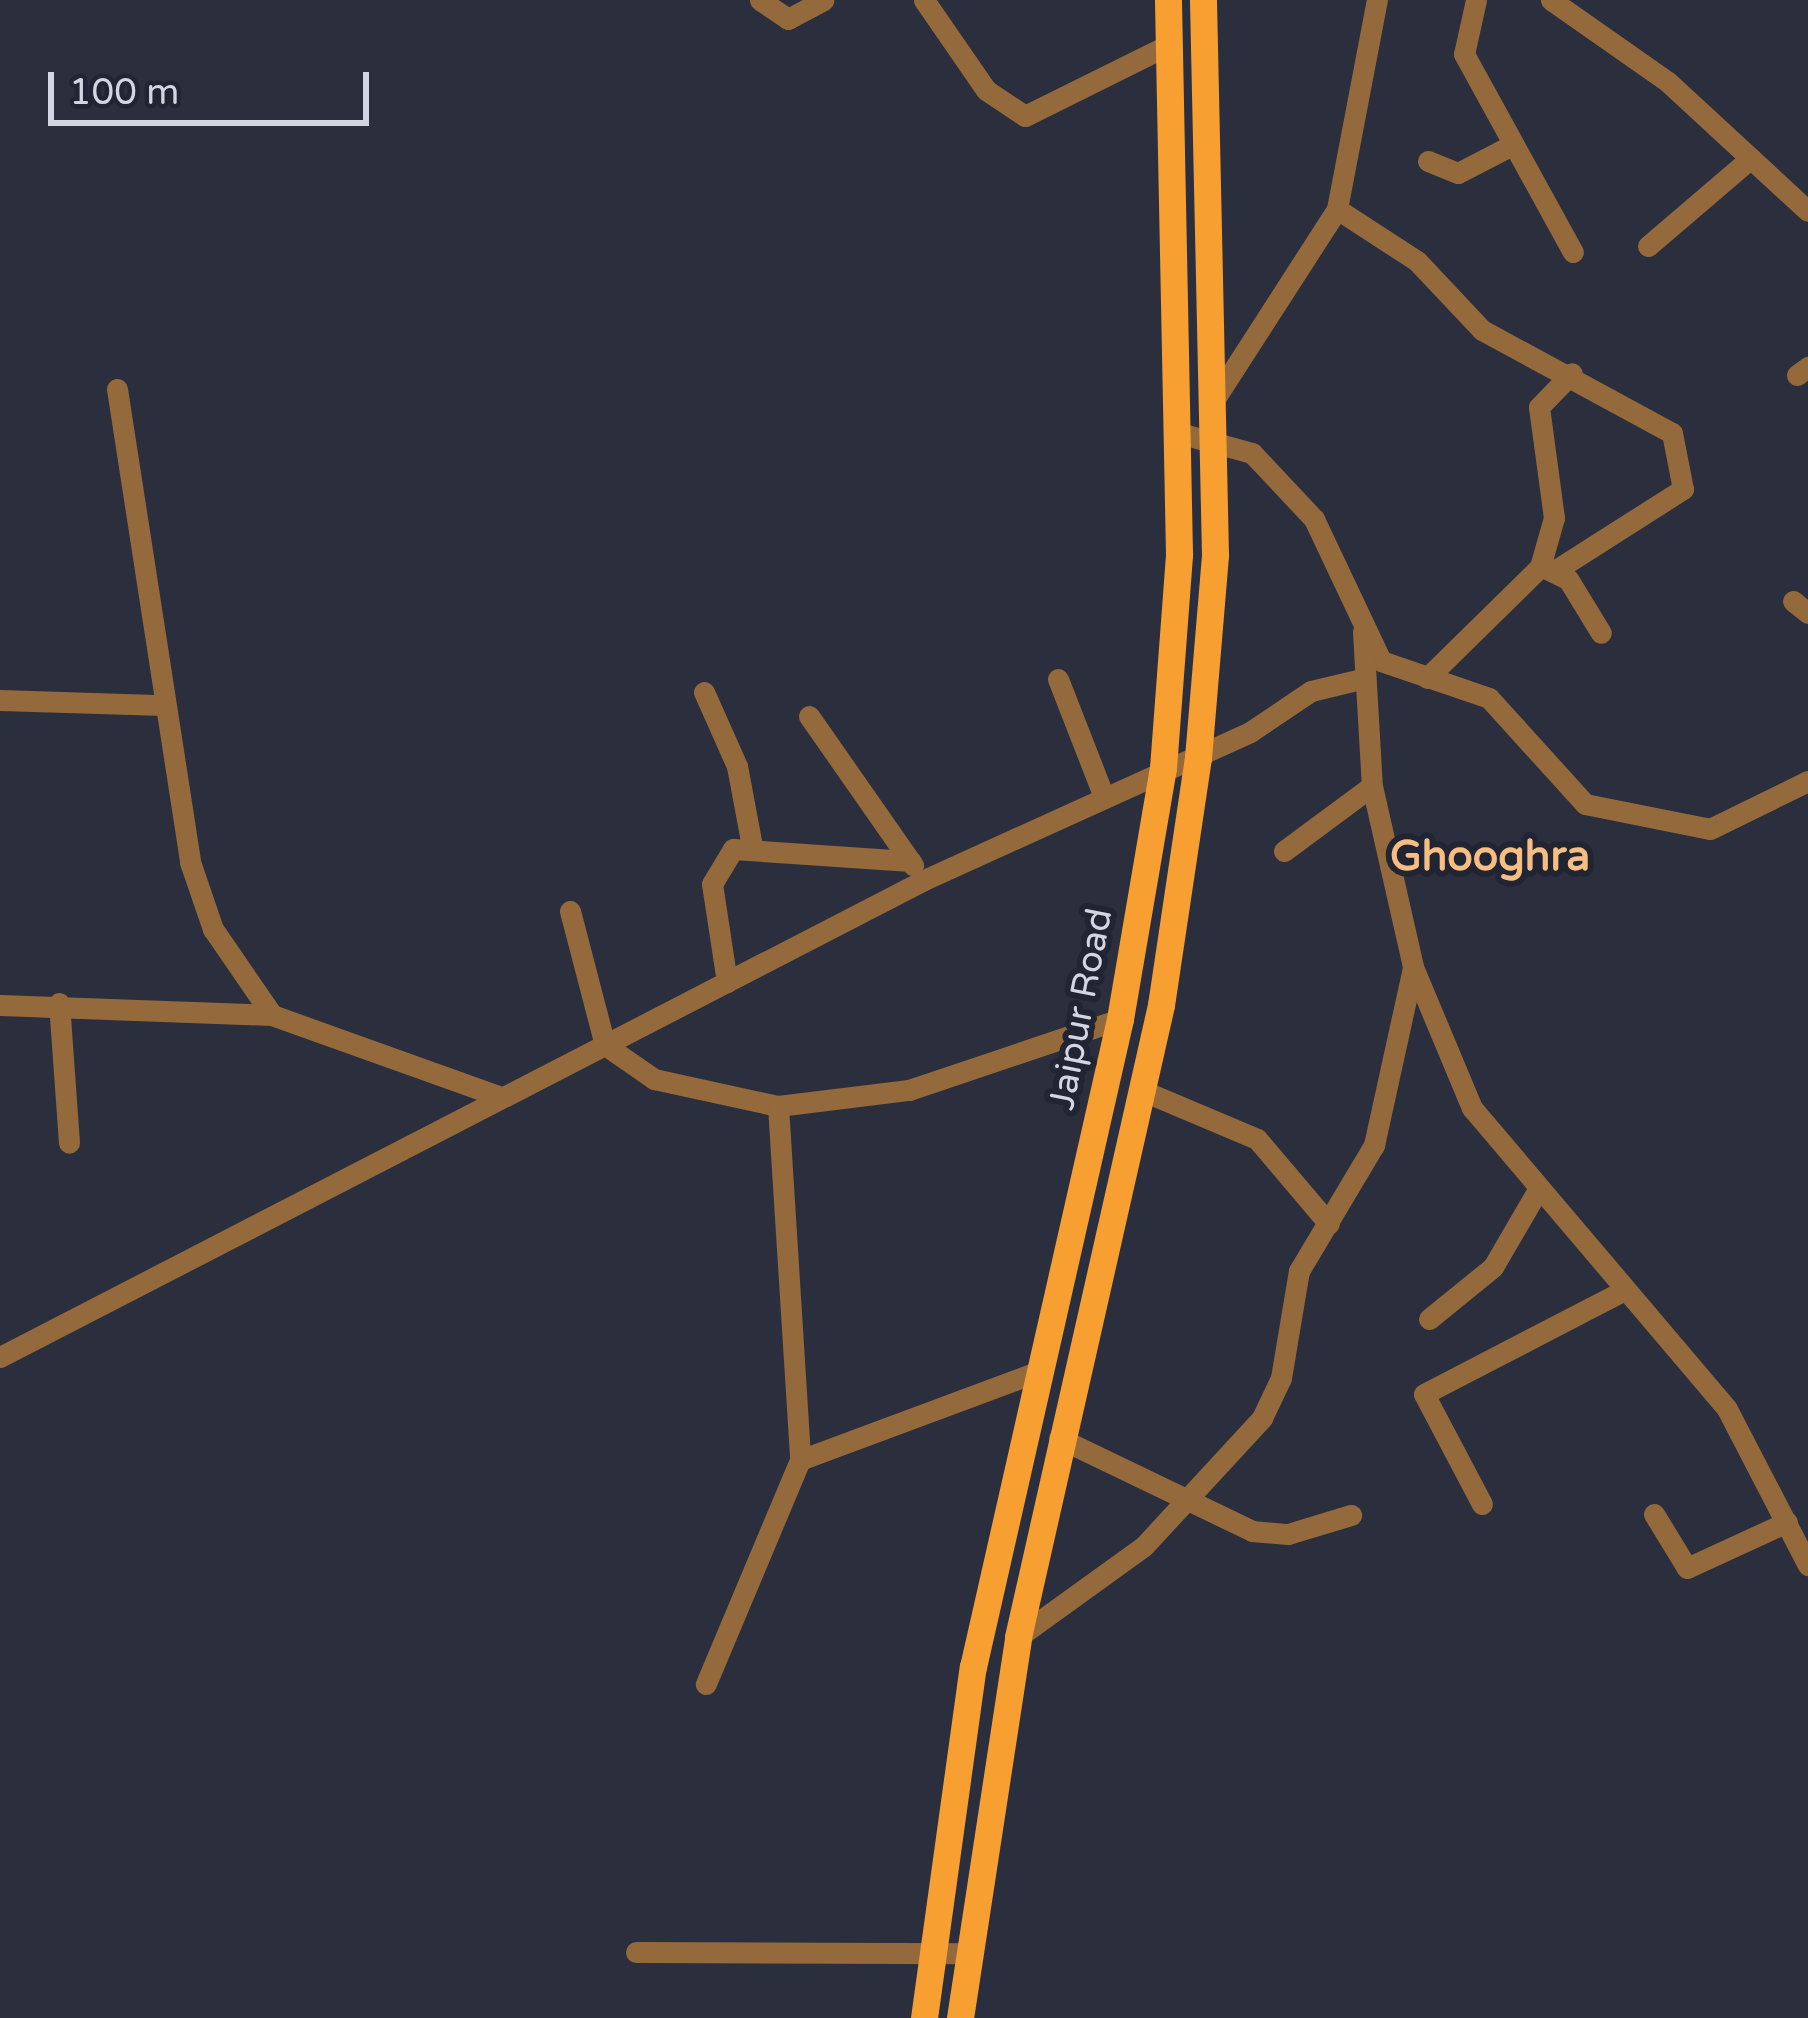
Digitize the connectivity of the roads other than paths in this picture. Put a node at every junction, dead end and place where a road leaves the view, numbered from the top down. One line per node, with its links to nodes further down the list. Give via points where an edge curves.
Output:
1 (760, 0): 2 (street, via 788,19)
2 (823, 0)
3 (924, 0): 9 (street, via 986,90 1025,116)
4 (1168, 0): 9 (main road, Jaipur Road)
5 (1203, 0): 19 (main road, Jaipur Road)
6 (1377, 0): 13 (street)
7 (1476, 0): 10 (street, via 1460,40)
8 (1551, 0): 11 (street)
9 (1168, 45): 20 (main road, Jaipur Road)
10 (1510, 146): 12 (street, via 1458,172); 16 (street)
11 (1751, 158): 14 (street); 15 (street)
12 (1428, 160)
13 (1337, 209): 17 (street, via 1387,236 1482,330); 19 (street)
14 (1808, 211)
15 (1648, 246)
16 (1574, 252)
17 (1572, 374): 22 (street, via 1539,407 1554,518); 22 (street, via 1672,433 1688,478 1672,501)
18 (117, 389): 30 (street)
19 (1214, 400): 21 (main road, Jaipur Road)
20 (1179, 433): 21 (street); 33 (main road, Jaipur Road)
21 (1210, 440): 23 (street, via 1252,452 1296,497); 32 (main road, Jaipur Road, via 1215,555)
22 (1548, 569): 24 (street); 25 (street)
23 (1363, 631): 25 (street, via 1393,673); 27 (street)
24 (1600, 633)
25 (1427, 678): 34 (street, via 1489,698 1562,786 1607,813 1710,829)
26 (1058, 679): 36 (street)
27 (1361, 679): 32 (street, via 1311,691); 35 (street)
28 (704, 692): 37 (street, via 737,766)
29 (0, 700): 30 (street)
30 (163, 705): 46 (street, via 202,903)
31 (809, 716): 39 (street)
32 (1198, 758): 33 (street); 49 (main road, Jaipur Road)
33 (1162, 768): 36 (street); 47 (main road, Jaipur Road)
34 (1808, 782)
35 (1372, 786): 38 (street); 42 (street)
36 (1102, 792): 40 (street)
37 (752, 846): 39 (street); 43 (street, via 714,870)
38 (1284, 851)
39 (910, 861): 40 (street)
40 (924, 880): 43 (street)
41 (570, 911): 48 (street)
42 (1413, 967): 53 (street, via 1472,1108); 54 (street, via 1373,1145)
43 (727, 982): 48 (street)
44 (59, 1003): 45 (street); 46 (street); 52 (street)
45 (0, 1005)
46 (272, 1015): 50 (street)
47 (1120, 1019): 51 (street, via 910,1090); 58 (main road, Jaipur Road)
48 (605, 1046): 50 (street); 51 (street, via 654,1078)
49 (1141, 1090): 54 (street, via 1257,1139); 59 (main road, Jaipur Road)
50 (498, 1096): 57 (street)
51 (778, 1106): 61 (street)
52 (69, 1143)
53 (1536, 1193): 55 (street); 56 (street, via 1492,1267)
54 (1329, 1224): 63 (street, via 1299,1271 1281,1378 1262,1418)
55 (1619, 1293): 62 (street, via 1424,1394); 66 (street, via 1727,1409)
56 (1429, 1319)
57 (0, 1357)
58 (1034, 1384): 59 (main road); 61 (street); 71 (main road, Jaipur Road, via 973,1667)
59 (1067, 1402): 60 (main road, Jaipur Road)
60 (1058, 1438): 63 (street); 68 (main road, Jaipur Road)
61 (800, 1460): 69 (street)
62 (1482, 1504)
63 (1187, 1507): 65 (street, via 1272,1534); 68 (street)
64 (1654, 1514): 66 (street, via 1687,1568)
65 (1351, 1515)
66 (1787, 1522): 67 (street)
67 (1808, 1565)
68 (1018, 1636): 72 (main road, Jaipur Road)
69 (706, 1684)
70 (636, 1952): 71 (street)
71 (930, 1953): 72 (street); 73 (main road, Jaipur Road)
72 (968, 1953): 74 (main road, Jaipur Road)
73 (924, 2018)
74 (960, 2018)

